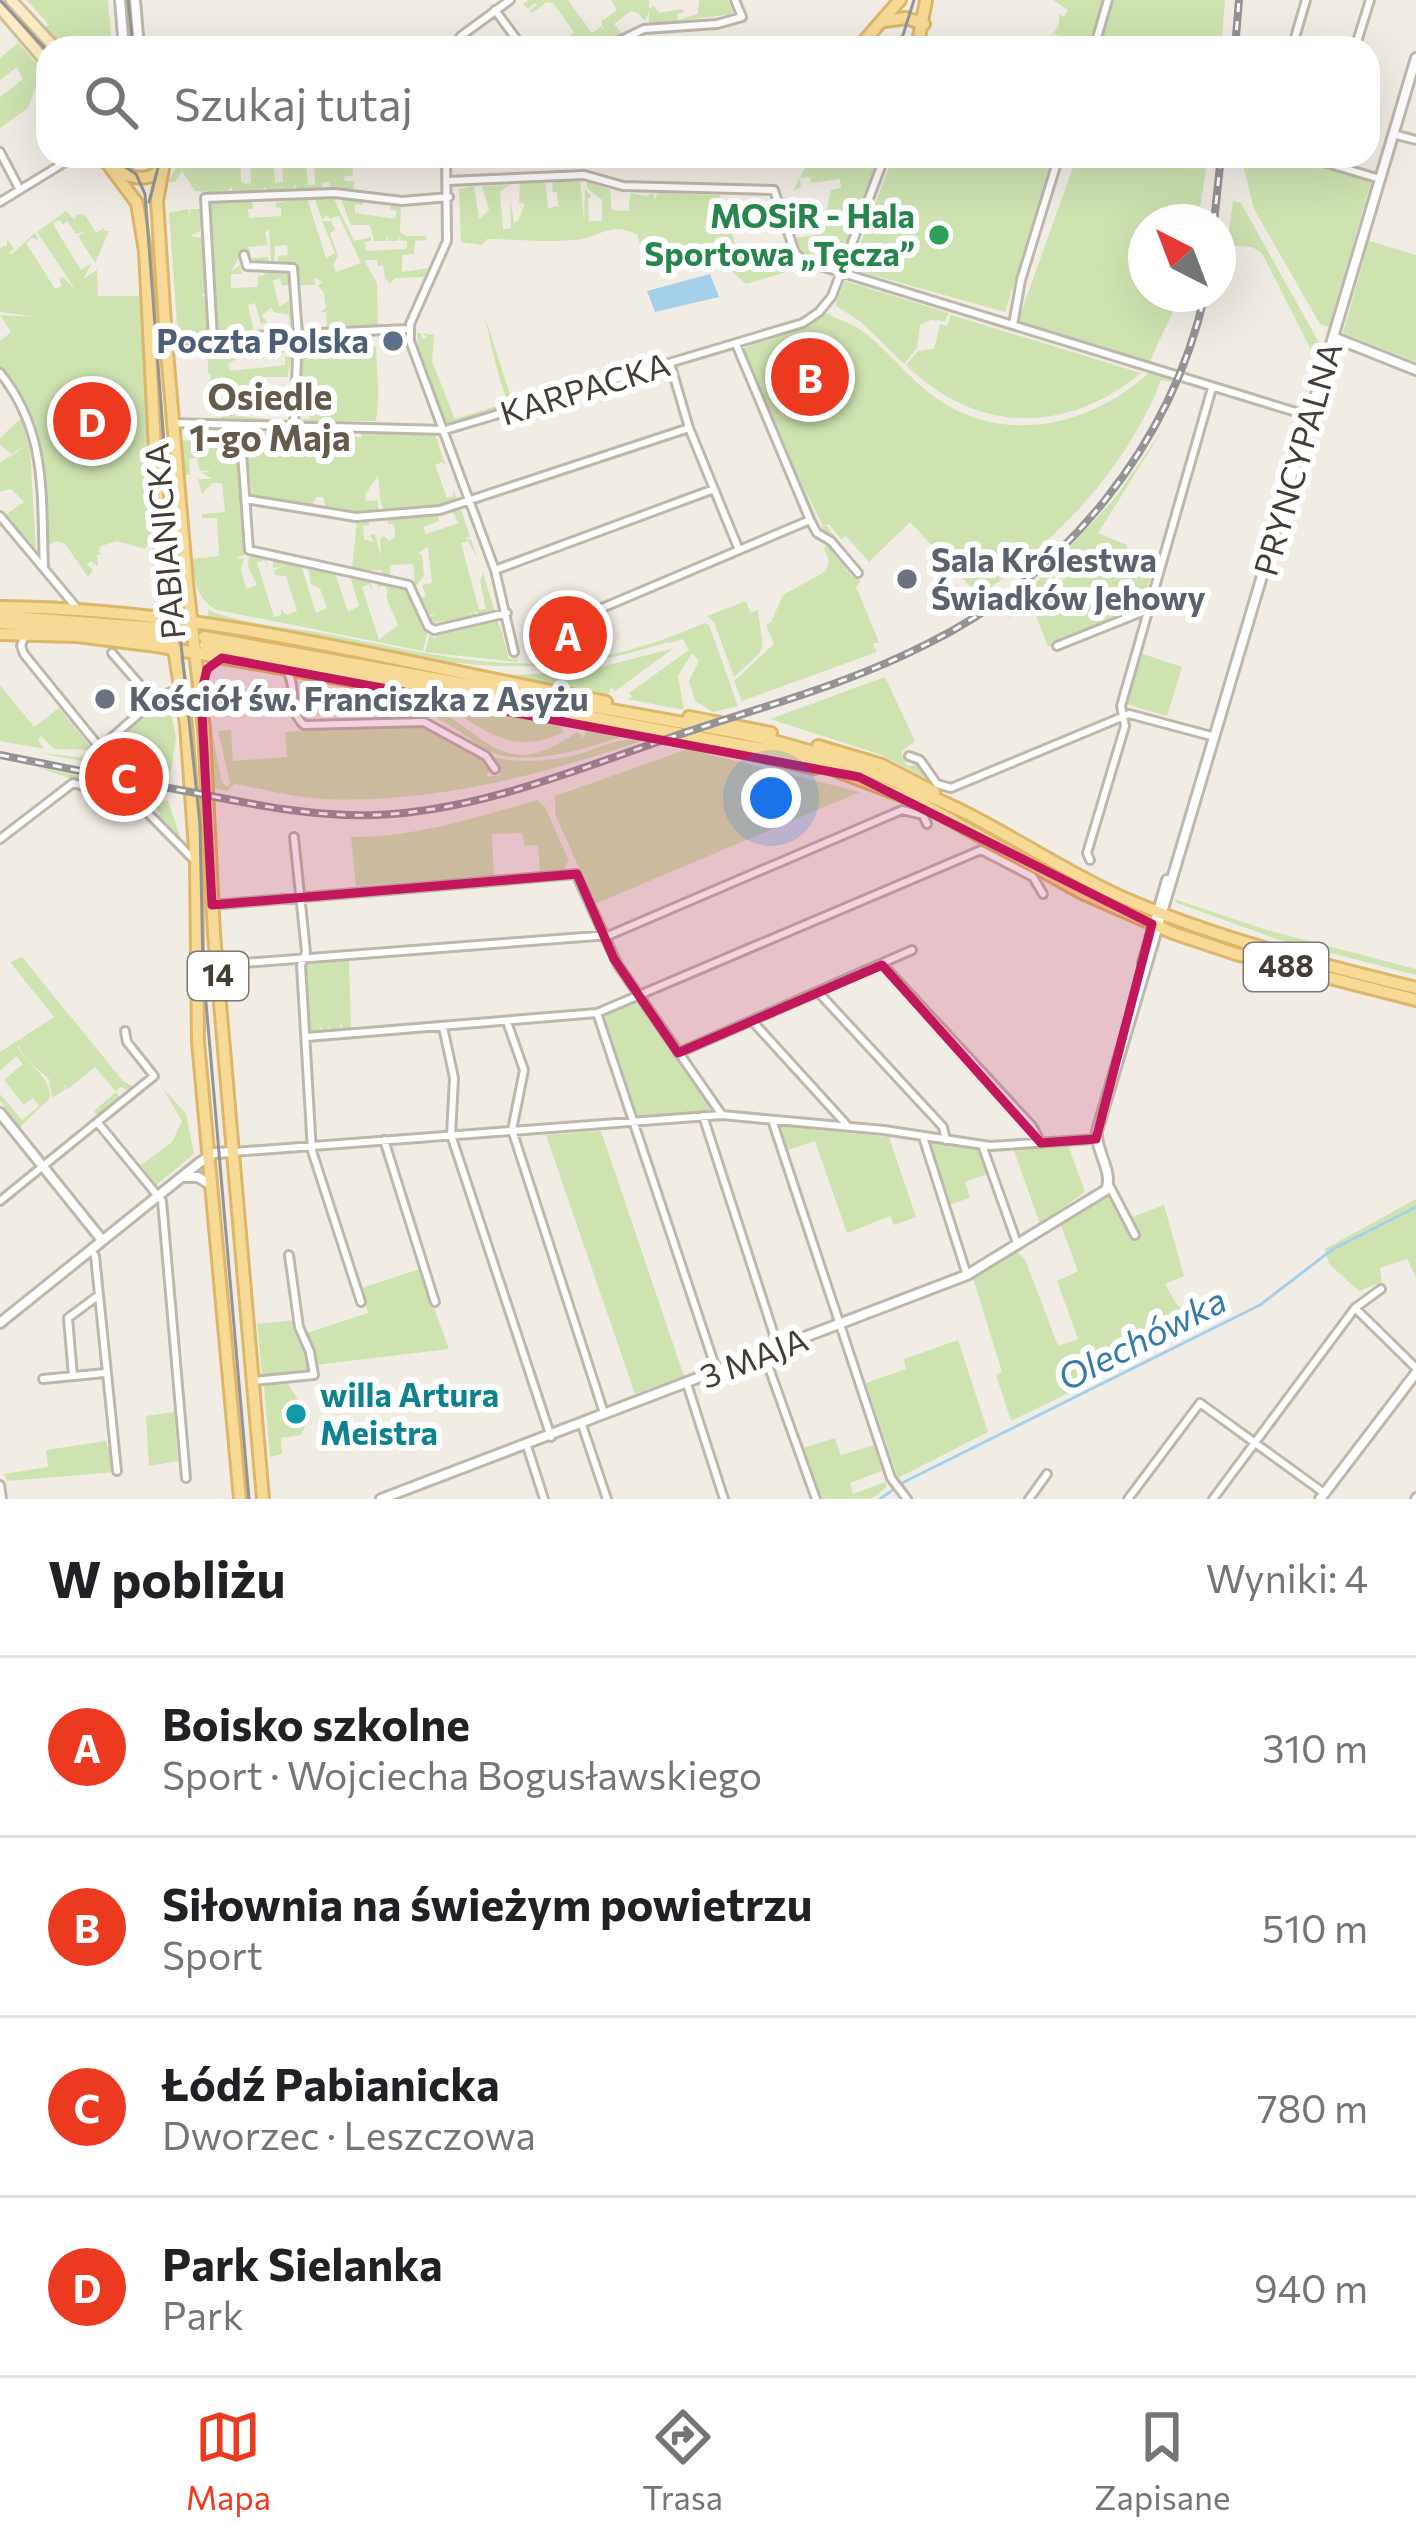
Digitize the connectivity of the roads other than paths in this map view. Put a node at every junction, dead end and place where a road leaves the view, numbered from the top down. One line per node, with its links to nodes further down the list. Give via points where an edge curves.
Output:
1 (11, 0): 15 (main road)
2 (120, 0): 16 (street)
3 (135, 0): 17 (street)
4 (510, 0): 12 (street)
5 (735, 0): 20 (street, via 742,17 726,23)
6 (900, 0): 13 (main road)
7 (926, 0): 14 (main road)
8 (1108, 0): 23 (street)
9 (1306, 0): 24 (street)
10 (1370, 0): 25 (street)
11 (0, 8): 26 (main road)
12 (495, 10): 18 (street); 19 (street)
13 (881, 22): 14 (main road, via 906,17); 21 (main road)
14 (924, 24): 22 (main road)
15 (44, 36)
16 (123, 36)
17 (139, 36)
18 (461, 36)
19 (514, 36)
20 (628, 36)
21 (870, 36)
22 (920, 36)
23 (1098, 36)
24 (1296, 36)
25 (1359, 36)
26 (36, 50)
27 (1415, 65): 28 (street, PRYNCYPALNA)
28 (1394, 134): 29 (street); 40 (street, PRYNCYPALNA)
29 (1416, 140)
30 (0, 152): 42 (street)
31 (56, 168): 42 (street)
32 (111, 168): 46 (main road, PABIANICKA / 14, via 135,197)
33 (112, 168): 34 (main road, via 140,179)
34 (156, 168)
35 (165, 168): 45 (main road, PABIANICKA / 14)
36 (447, 168): 41 (street)
37 (881, 168): 48 (street, KARPACKA)
38 (1055, 168): 49 (street)
39 (1348, 168): 40 (street)
40 (1380, 179): 52 (street, PRYNCYPALNA)
41 (448, 182): 43 (street); 48 (street, via 584,175 623,186 774,190 796,256)
42 (20, 190): 44 (street)
43 (449, 197): 50 (street, via 442,261); 53 (street, via 205,198)
44 (0, 202)
45 (160, 250): 46 (main road); 54 (main road, PABIANICKA / 14)
46 (145, 251): 75 (main road, PABIANICKA / 14)
47 (244, 255): 51 (street, via 247,266 292,266)
48 (841, 272): 49 (street); 55 (street, KARPACKA, via 811,319)
49 (1013, 326): 59 (street)
50 (409, 329): 51 (street); 65 (street)
51 (298, 335): 53 (street); 63 (street)
52 (1333, 337): 57 (street); 60 (street, PRYNCYPALNA)
53 (213, 339): 54 (street)
54 (166, 340): 61 (main road, PABIANICKA / 14)
55 (736, 344): 56 (street, KARPACKA); 70 (street)
56 (670, 364): 64 (street); 65 (street, KARPACKA)
57 (1416, 370)
58 (0, 373): 72 (street, via 36,438)
59 (1213, 388): 60 (street); 78 (street)
60 (1310, 416): 100 (street, PRYNCYPALNA)
61 (172, 423): 62 (street, KARPACKA); 83 (main road, PABIANICKA / 14)
62 (240, 425): 63 (street, KARPACKA); 67 (street)
63 (294, 427): 65 (street, KARPACKA)
64 (689, 428): 66 (street); 68 (street)
65 (445, 430): 68 (street)
66 (714, 489): 71 (street); 73 (street)
67 (245, 499): 68 (street, via 356,517); 79 (street, via 249,550 409,585 433,629)
68 (471, 500): 73 (street)
69 (0, 517): 72 (street)
70 (810, 520): 71 (street); 74 (street)
71 (739, 550): 76 (street)
72 (44, 568): 77 (street)
73 (496, 570): 79 (street)
74 (857, 573)
75 (163, 588): 80 (main road); 82 (main road, PABIANICKA / 14)
76 (602, 608)
77 (78, 610): 80 (main road); 81 (main road)
78 (1147, 610): 88 (street); 99 (street, via 1121,706)
79 (507, 613): 91 (street)
80 (139, 615): 82 (main road)
81 (0, 616): 84 (main road)
82 (167, 618): 83 (main road); 89 (main road, PABIANICKA / 14)
83 (191, 621): 87 (main road, PABIANICKA / 14); 104 (main road, via 781,735 882,765)
84 (158, 632)
85 (0, 634): 86 (main road)
86 (26, 634): 89 (main road); 98 (street, via 24,655 100,748)
87 (202, 645): 89 (main road); 92 (main road); 97 (main road, PABIANICKA / 14); 103 (main road, 488, via 752,744); 104 (main road, 488, via 763,738)
88 (1057, 646)
89 (173, 649): 96 (main road, PABIANICKA / 14)
90 (112, 652): 98 (street)
91 (514, 652)
92 (222, 658): 93 (main road); 97 (main road, via 206,668)
93 (285, 669): 94 (main road); 95 (street)
94 (304, 673): 95 (street); 103 (main road)
95 (293, 682): 102 (street, via 298,720 424,722)
96 (181, 689): 98 (street); 108 (main road, PABIANICKA / 14)
97 (201, 694): 114 (main road, PABIANICKA / 14)
98 (153, 700)
99 (1126, 716): 100 (street); 101 (street, via 958,787 937,784); 110 (street)
100 (1215, 737): 115 (street, PRYNCYPALNA)
101 (909, 756)
102 (495, 769)
103 (859, 777): 115 (main road, 488, via 1082,893)
104 (957, 809): 115 (main road, 488)
105 (927, 824): 116 (street, via 902,811)
106 (293, 837): 113 (street)
107 (0, 839): 109 (street, via 68,784 138,803)
108 (195, 840): 109 (street); 111 (main road, PABIANICKA / 14)
109 (179, 848): 111 (street)
110 (1090, 860)
111 (196, 862): 149 (main road, PABIANICKA / 14)
112 (1043, 893): 123 (street, via 1033,877 987,851)
113 (301, 898): 114 (street); 116 (street, via 576,874); 118 (street)
114 (212, 905): 119 (main road, PABIANICKA / 14)
115 (1158, 920): 121 (main road, 488); 124 (main road, 488, via 1236,954); 142 (street, PRYNCYPALNA)
116 (602, 935): 118 (street); 123 (street)
117 (912, 950): 120 (street)
118 (304, 958): 119 (street); 130 (street)
119 (217, 965): 148 (main road, PABIANICKA / 14)
120 (883, 965): 122 (street); 145 (street)
121 (1416, 988)
122 (819, 993): 127 (street); 144 (street, via 943,1127)
123 (639, 996): 125 (street); 131 (street)
124 (1416, 1000)
125 (597, 1013): 126 (street); 136 (street)
126 (507, 1022): 128 (street); 139 (street, via 524,1070)
127 (754, 1022): 131 (street); 138 (street)
128 (443, 1027): 130 (street); 140 (street, via 454,1076)
129 (124, 1031): 137 (street, via 154,1076)
130 (307, 1037): 146 (street)
131 (678, 1053): 133 (street)
132 (0, 1113): 150 (street)
133 (722, 1115): 134 (street); 135 (street)
134 (703, 1116): 136 (street); 169 (street)
135 (772, 1119): 138 (street); 168 (street)
136 (634, 1121): 139 (street); 172 (street)
137 (98, 1123): 150 (street); 154 (street)
138 (849, 1126): 141 (street)
139 (512, 1130): 140 (street); 178 (street)
140 (451, 1135): 143 (street); 180 (street)
141 (923, 1137): 144 (street); 161 (street)
142 (1096, 1139): 145 (street); 153 (street)
143 (384, 1140): 146 (street); 165 (street)
144 (946, 1140): 147 (street)
145 (1041, 1143): 147 (street)
146 (312, 1144): 148 (street); 164 (street)
147 (982, 1145): 158 (street)
148 (233, 1151): 149 (street); 176 (main road, PABIANICKA / 14)
149 (208, 1156): 151 (street); 152 (main road, PABIANICKA / 14)
150 (43, 1167): 155 (street); 157 (street)
151 (180, 1178): 152 (street); 154 (street)
152 (211, 1185): 189 (main road, PABIANICKA / 14)
153 (1109, 1185): 156 (street); 158 (street, 3 MAJA)
154 (158, 1195): 157 (street); 185 (street)
155 (0, 1201)
156 (1135, 1235)
157 (102, 1240): 159 (street)
158 (1018, 1244): 161 (street, 3 MAJA)
159 (91, 1250): 163 (street); 167 (street)
160 (290, 1255): 176 (street, via 314,1375)
161 (967, 1275): 168 (street, 3 MAJA)
162 (1381, 1289): 166 (street)
163 (99, 1295): 173 (street); 174 (street, via 68,1318)
164 (361, 1302)
165 (434, 1302)
166 (1355, 1308): 171 (street); 181 (street)
167 (0, 1323)
168 (840, 1324): 169 (street, 3 MAJA); 196 (street, via 893,1484)
169 (778, 1348): 170 (street, 3 MAJA)
170 (764, 1354): 172 (street, 3 MAJA); 195 (street)
171 (1416, 1371): 187 (street)
172 (717, 1372): 177 (street, 3 MAJA)
173 (106, 1373): 174 (street); 183 (street)
174 (73, 1376): 175 (street)
175 (43, 1378)
176 (253, 1382): 190 (main road, PABIANICKA / 14)
177 (687, 1384): 178 (street, 3 MAJA); 194 (street)
178 (605, 1416): 179 (street, 3 MAJA)
179 (582, 1425): 180 (street, 3 MAJA); 193 (street)
180 (551, 1437): 182 (street, 3 MAJA)
181 (1256, 1442): 187 (street); 198 (street, via 1200,1403); 199 (street)
182 (526, 1446): 191 (street, 3 MAJA); 192 (street)
183 (117, 1471)
184 (1047, 1474): 197 (street)
185 (187, 1478)
186 (0, 1485): 188 (street)
187 (1322, 1496)
188 (2, 1499)
189 (240, 1499)
190 (262, 1499)
191 (381, 1499)
192 (544, 1499)
193 (607, 1499)
194 (724, 1499)
195 (816, 1499)
196 (907, 1499)
197 (1029, 1499)
198 (1128, 1499)
199 (1214, 1499)

